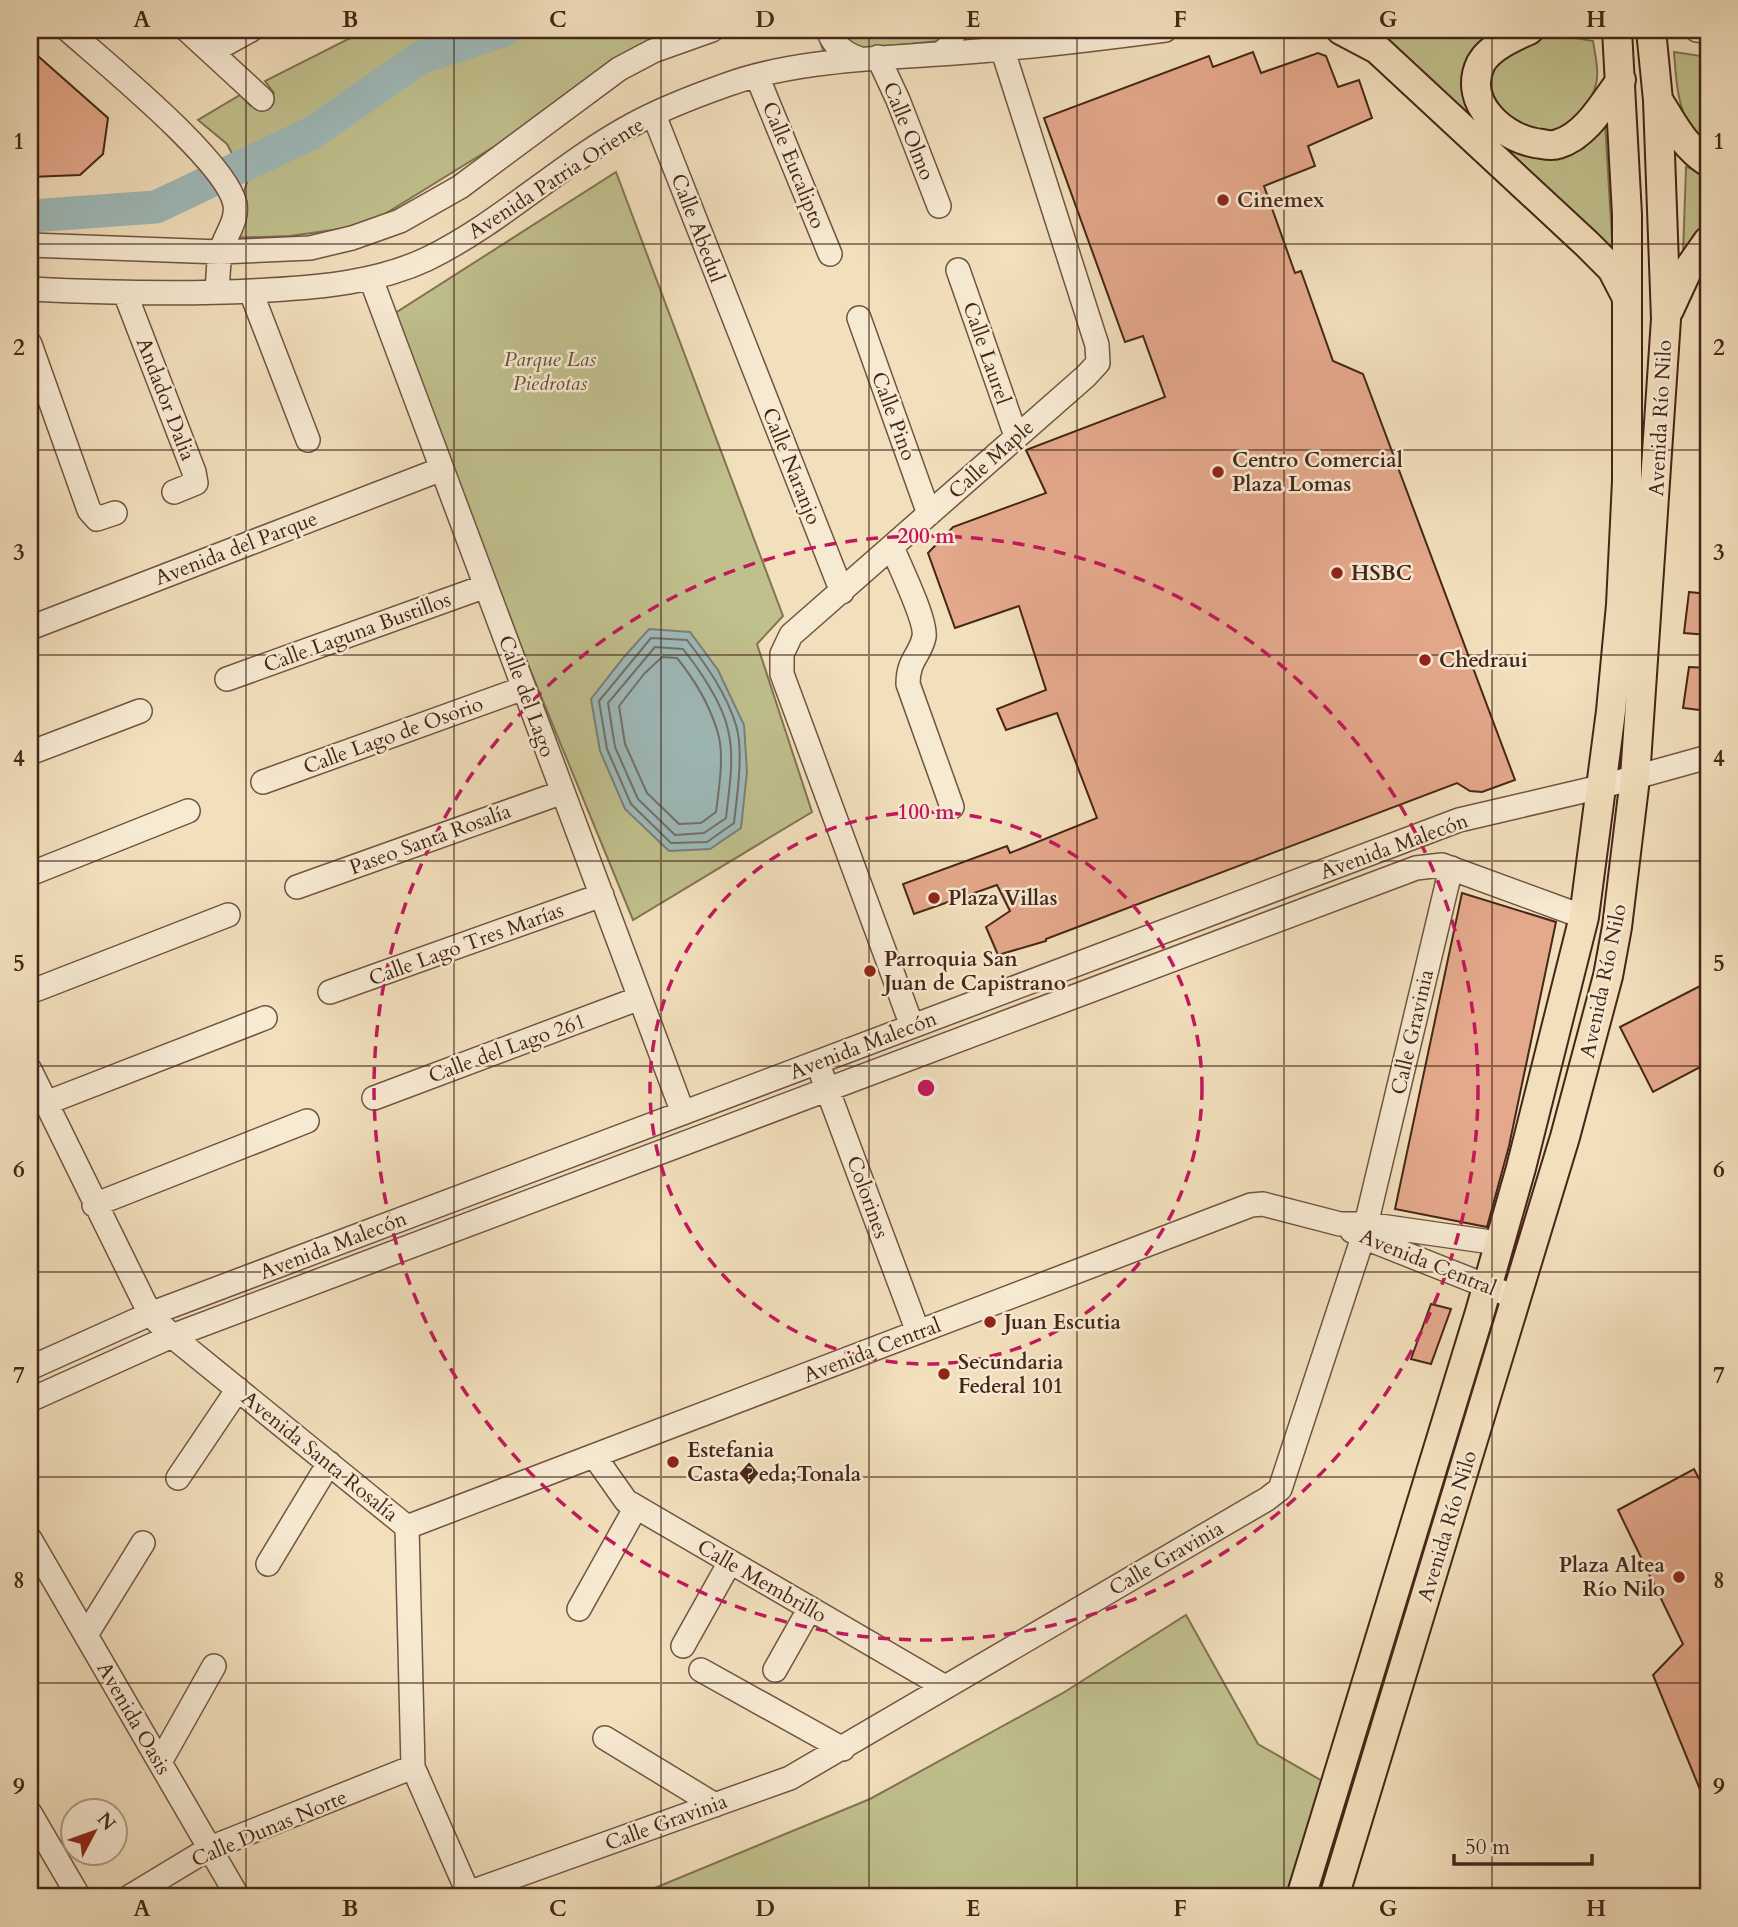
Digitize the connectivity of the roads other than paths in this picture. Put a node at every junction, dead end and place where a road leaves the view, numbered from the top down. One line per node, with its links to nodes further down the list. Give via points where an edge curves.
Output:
1 (68, 30): 27 (street, via 212,163 234,204 235,218)
2 (187, 30): 15 (street)
3 (251, 30): 15 (street)
4 (712, 30): 27 (street, via 619,69 460,187 400,221 310,248)
5 (828, 30): 17 (street, via 847,54)
6 (954, 30): 16 (street, via 950,46)
7 (1165, 30): 14 (street, Avenida Patria Oriente)
8 (1341, 30): 35 (main road, via 1377,49 1587,244 1612,269)
9 (1529, 30): 18 (main road, via 1502,43 1482,62 1476,85 1484,111 1502,130 1528,143 1556,145 1576,135)
10 (1617, 30): 18 (main road, Avenida Río Nilo)
11 (1651, 30): 21 (main road, Avenida Río Nilo)
12 (1697, 30): 13 (street)
13 (1708, 32)
14 (1002, 48): 16 (street, Avenida Patria Oriente); 40 (street, Calle Maple, via 1097,345 1098,363)
15 (211, 52): 20 (street)
16 (940, 54): 17 (street, Avenida Patria Oriente)
17 (869, 58): 19 (street, Avenida Patria Oriente); 24 (street, Calle Olmo, via 898,100)
18 (1620, 73): 35 (main road, Avenida Río Nilo)
19 (757, 76): 22 (street, Avenida Patria Oriente); 28 (street, Calle Eucalipto)
20 (262, 99)
21 (1658, 100): 23 (main road, via 1680,136); 37 (main road, Avenida Río Nilo)
22 (654, 115): 30 (street, Avenida Patria Oriente, via 610,138 426,260); 38 (street, Calle Abedul)
23 (1708, 162)
24 (939, 206)
25 (1708, 241): 37 (main road, via 1686,271)
26 (30, 245): 27 (street)
27 (220, 252): 32 (street)
28 (830, 254)
29 (958, 270): 40 (street, Calle Laurel)
30 (371, 279): 33 (street, Avenida Patria Oriente); 42 (street, Calle del Lago)
31 (30, 289): 34 (street, Avenida Patria Oriente)
32 (217, 292): 33 (street, Avenida Patria Oriente); 34 (street, Avenida Patria Oriente)
33 (251, 292): 41 (street)
34 (125, 293): 43 (street, Andador Dalia, via 194,472 196,483)
35 (1628, 298): 57 (main road, Avenida Río Nilo, via 1621,605)
36 (859, 318): 45 (street, Calle Pino)
37 (1666, 319): 55 (main road, Avenida Río Nilo)
38 (742, 341): 48 (street, Calle Naranjo)
39 (30, 344): 44 (street, via 89,510 97,519)
40 (1016, 436): 45 (street, Calle Maple)
41 (308, 440)
42 (442, 469): 47 (street, Calle del Lago); 49 (street, Avenida del Parque)
43 (174, 492)
44 (115, 513)
45 (929, 514): 46 (street, Calle Maple)
46 (892, 547): 48 (street, Calle Maple); 59 (street, via 925,627 909,666 908,684)
47 (486, 586): 50 (street, Calle Laguna Bustillos); 51 (street, Calle del Lago)
48 (842, 592): 71 (street, Calle Maple, via 791,635 782,654 782,674)
49 (30, 628)
50 (227, 679)
51 (524, 688): 56 (street, Calle Lago de Osorio); 58 (street, Calle del Lago)
52 (139, 711): 53 (street)
53 (30, 753)
54 (1708, 757): 55 (street, Avenida Malecón)
55 (1636, 778): 57 (street, Avenida Malecón); 80 (main road, Avenida Río Nilo, via 1612,953)
56 (263, 782)
57 (1600, 787): 66 (main road, Avenida Río Nilo); 71 (street, Avenida Malecón, via 1459,820)
58 (563, 792): 63 (street, Paseo Santa Rosalía); 64 (street, Calle del Lago)
59 (952, 807)
60 (188, 811): 62 (street)
61 (1451, 868): 66 (street, Avenida Malecón); 74 (street, Avenida Malecón, via 1416,868); 82 (street, Calle Gravinia)
62 (30, 874)
63 (297, 887)
64 (602, 895): 68 (street, Calle Lago Tres Marías); 69 (street, Calle del Lago)
65 (228, 915): 67 (street)
66 (1584, 916): 79 (main road, Avenida Río Nilo)
67 (30, 992)
68 (330, 992)
69 (640, 998): 75 (street, Calle del Lago 261); 77 (street, Calle del Lago)
70 (265, 1018): 76 (street)
71 (912, 1026): 72 (street, Avenida Malecón)
72 (817, 1062): 74 (street, Colorines); 77 (street, Avenida Malecón)
73 (30, 1070): 76 (street, Avenida Santa Rosalía)
74 (827, 1089): 87 (street, Colorines); 88 (street, Avenida Malecón)
75 (374, 1098)
76 (46, 1103): 81 (street, Avenida Santa Rosalía)
77 (683, 1113): 86 (street, Avenida Malecón)
78 (307, 1121): 81 (street)
79 (1521, 1168): 80 (main road); 83 (main road, Avenida Río Nilo)
80 (1553, 1178): 85 (main road, Avenida Río Nilo)
81 (94, 1205): 86 (street, Avenida Santa Rosalía)
82 (1365, 1231): 83 (street, Avenida Central); 84 (street, Avenida Central); 87 (street, Avenida Central, via 1263,1204 1251,1206); 110 (street, Calle Gravinia, via 1280,1489)
83 (1499, 1243): 84 (main road, Avenida Río Nilo)
84 (1487, 1286): 85 (street, Avenida Central); 92 (main road, Avenida Río Nilo)
85 (1517, 1298): 93 (main road, Avenida Río Nilo)
86 (150, 1314): 88 (street, Avenida Santa Rosalía); 89 (street, Avenida Malecón)
87 (918, 1332): 94 (street, Avenida Central)
88 (172, 1336): 90 (street, Avenida Santa Rosalía); 91 (street, Avenida Malecón)
89 (30, 1368)
90 (238, 1389): 95 (street, Avenida Santa Rosalía); 96 (street)
91 (30, 1400)
92 (1449, 1412): 93 (main road, via 1451,1423 1460,1431); 122 (main road, Avenida Río Nilo)
93 (1478, 1426): 123 (main road, Avenida Río Nilo)
94 (595, 1457): 97 (street, Calle Membrillo, via 616,1490); 98 (street, Avenida Central)
95 (329, 1463): 98 (street, Avenida Santa Rosalía); 102 (street)
96 (178, 1478)
97 (636, 1507): 101 (street, Calle Membrillo); 104 (street)
98 (407, 1527): 114 (street, Avenida Santa Rosalía)
99 (30, 1539): 105 (street, Avenida Oasis)
100 (143, 1544): 105 (street)
101 (730, 1562): 103 (street, Calle Membrillo); 106 (street)
102 (268, 1564)
103 (810, 1608): 109 (street); 110 (street, Calle Membrillo)
104 (579, 1609)
105 (86, 1635): 113 (street, Avenida Oasis)
106 (683, 1646)
107 (214, 1666): 113 (street)
108 (701, 1670): 112 (street)
109 (775, 1670)
110 (945, 1687): 112 (street, Calle Gravinia)
111 (605, 1738): 115 (street)
112 (843, 1749): 115 (street, Calle Gravinia, via 790,1777)
113 (160, 1762): 117 (street, Avenida Oasis)
114 (413, 1767): 117 (street, Calle Dunas Norte); 118 (street, Avenida Santa Rosalía)
115 (716, 1805): 118 (street, Calle Gravinia)
116 (30, 1813): 119 (street)
117 (210, 1848): 120 (street, Calle Dunas Norte); 121 (street, Avenida Oasis)
118 (469, 1895)
119 (79, 1897)
120 (129, 1897)
121 (238, 1897)
122 (1301, 1897)
123 (1334, 1897)

